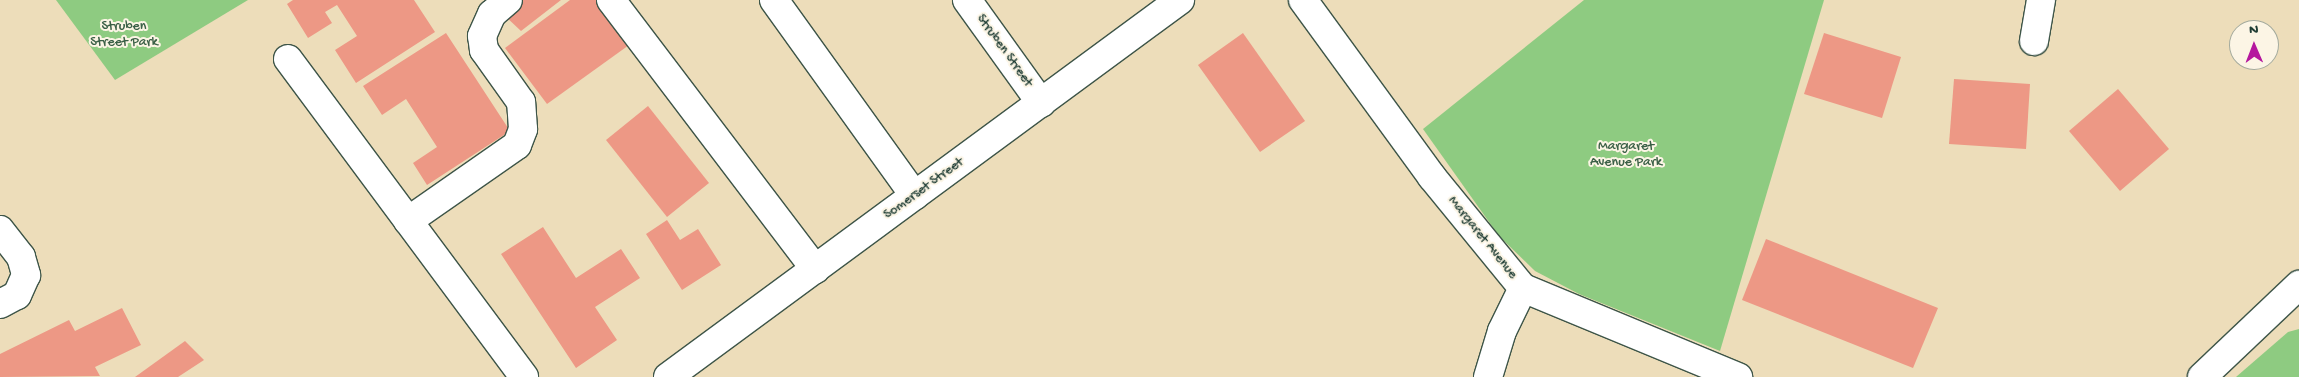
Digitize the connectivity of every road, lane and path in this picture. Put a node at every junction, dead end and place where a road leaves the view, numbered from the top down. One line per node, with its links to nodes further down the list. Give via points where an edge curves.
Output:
1 (508, 0): 12 (street, via 492,14 482,36 484,50 521,102 523,129 517,145)
2 (610, 0): 14 (street)
3 (774, 0): 11 (street)
4 (967, 0): 10 (street, Struben Street)
5 (1180, 0): 10 (street, Somerset Street)
6 (1303, 0): 16 (street, Margaret Avenue, via 1432,177)
7 (2041, 0): 8 (street)
8 (2034, 41)
9 (288, 58): 12 (street)
10 (1041, 102): 11 (street, Somerset Street)
11 (914, 196): 14 (street, Somerset Street)
12 (408, 221): 19 (street)
13 (0, 230): 17 (street, via 21,257 26,275 17,296)
14 (815, 269): 20 (street, Somerset Street)
15 (2299, 284): 22 (street)
16 (1522, 288): 18 (street, Margaret Avenue); 21 (street, via 1502,331)
17 (0, 304)
18 (1731, 376)
19 (524, 377)
20 (668, 377)
21 (1488, 377)
22 (2202, 377)

